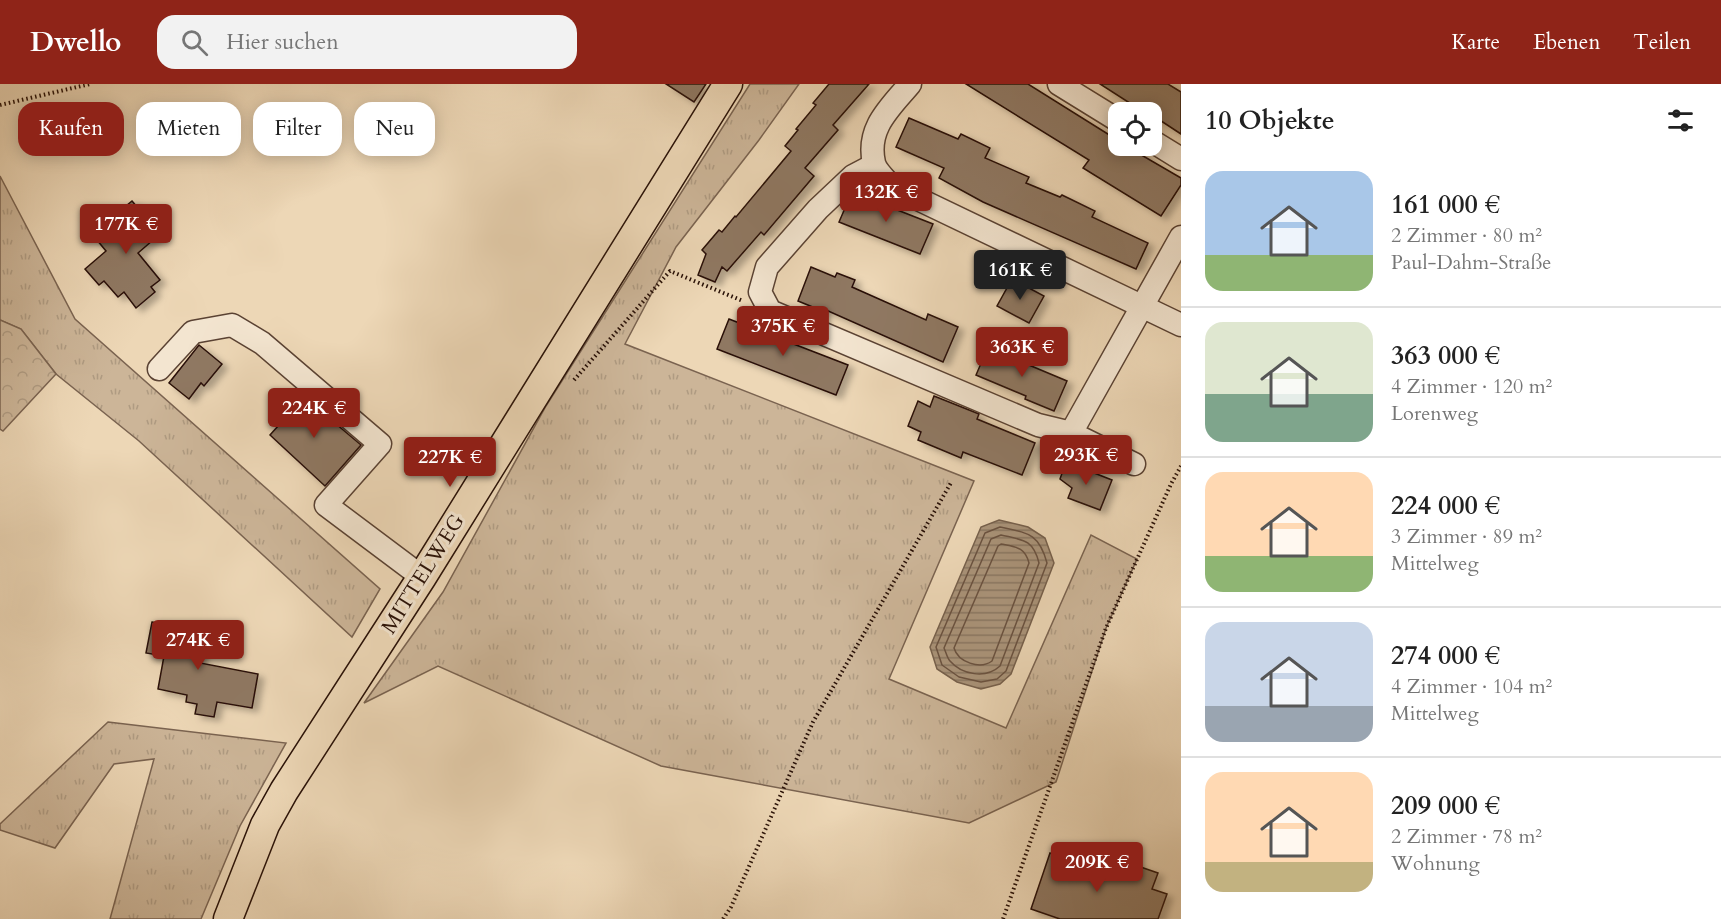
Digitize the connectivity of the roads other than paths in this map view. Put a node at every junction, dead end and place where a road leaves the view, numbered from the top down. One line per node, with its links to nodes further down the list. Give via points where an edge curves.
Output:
1 (728, 84): 14 (main road, MITTELWEG)
2 (910, 84): 7 (street, via 879,121 873,138)
3 (1059, 84): 4 (street)
4 (1108, 114)
5 (1162, 147): 6 (street)
6 (1181, 159)
7 (874, 165): 9 (street, via 891,186); 12 (street, via 853,176 818,209 766,267 759,292 770,311 1038,425)
8 (1181, 237): 9 (street)
9 (1142, 306): 10 (street); 12 (street)
10 (1181, 325)
11 (159, 369): 14 (street, via 193,332 232,326 262,343 380,444 326,505)
12 (1071, 433): 13 (street)
13 (1134, 464)
14 (422, 577): 15 (main road, MITTELWEG, via 284,790)
15 (228, 919)

